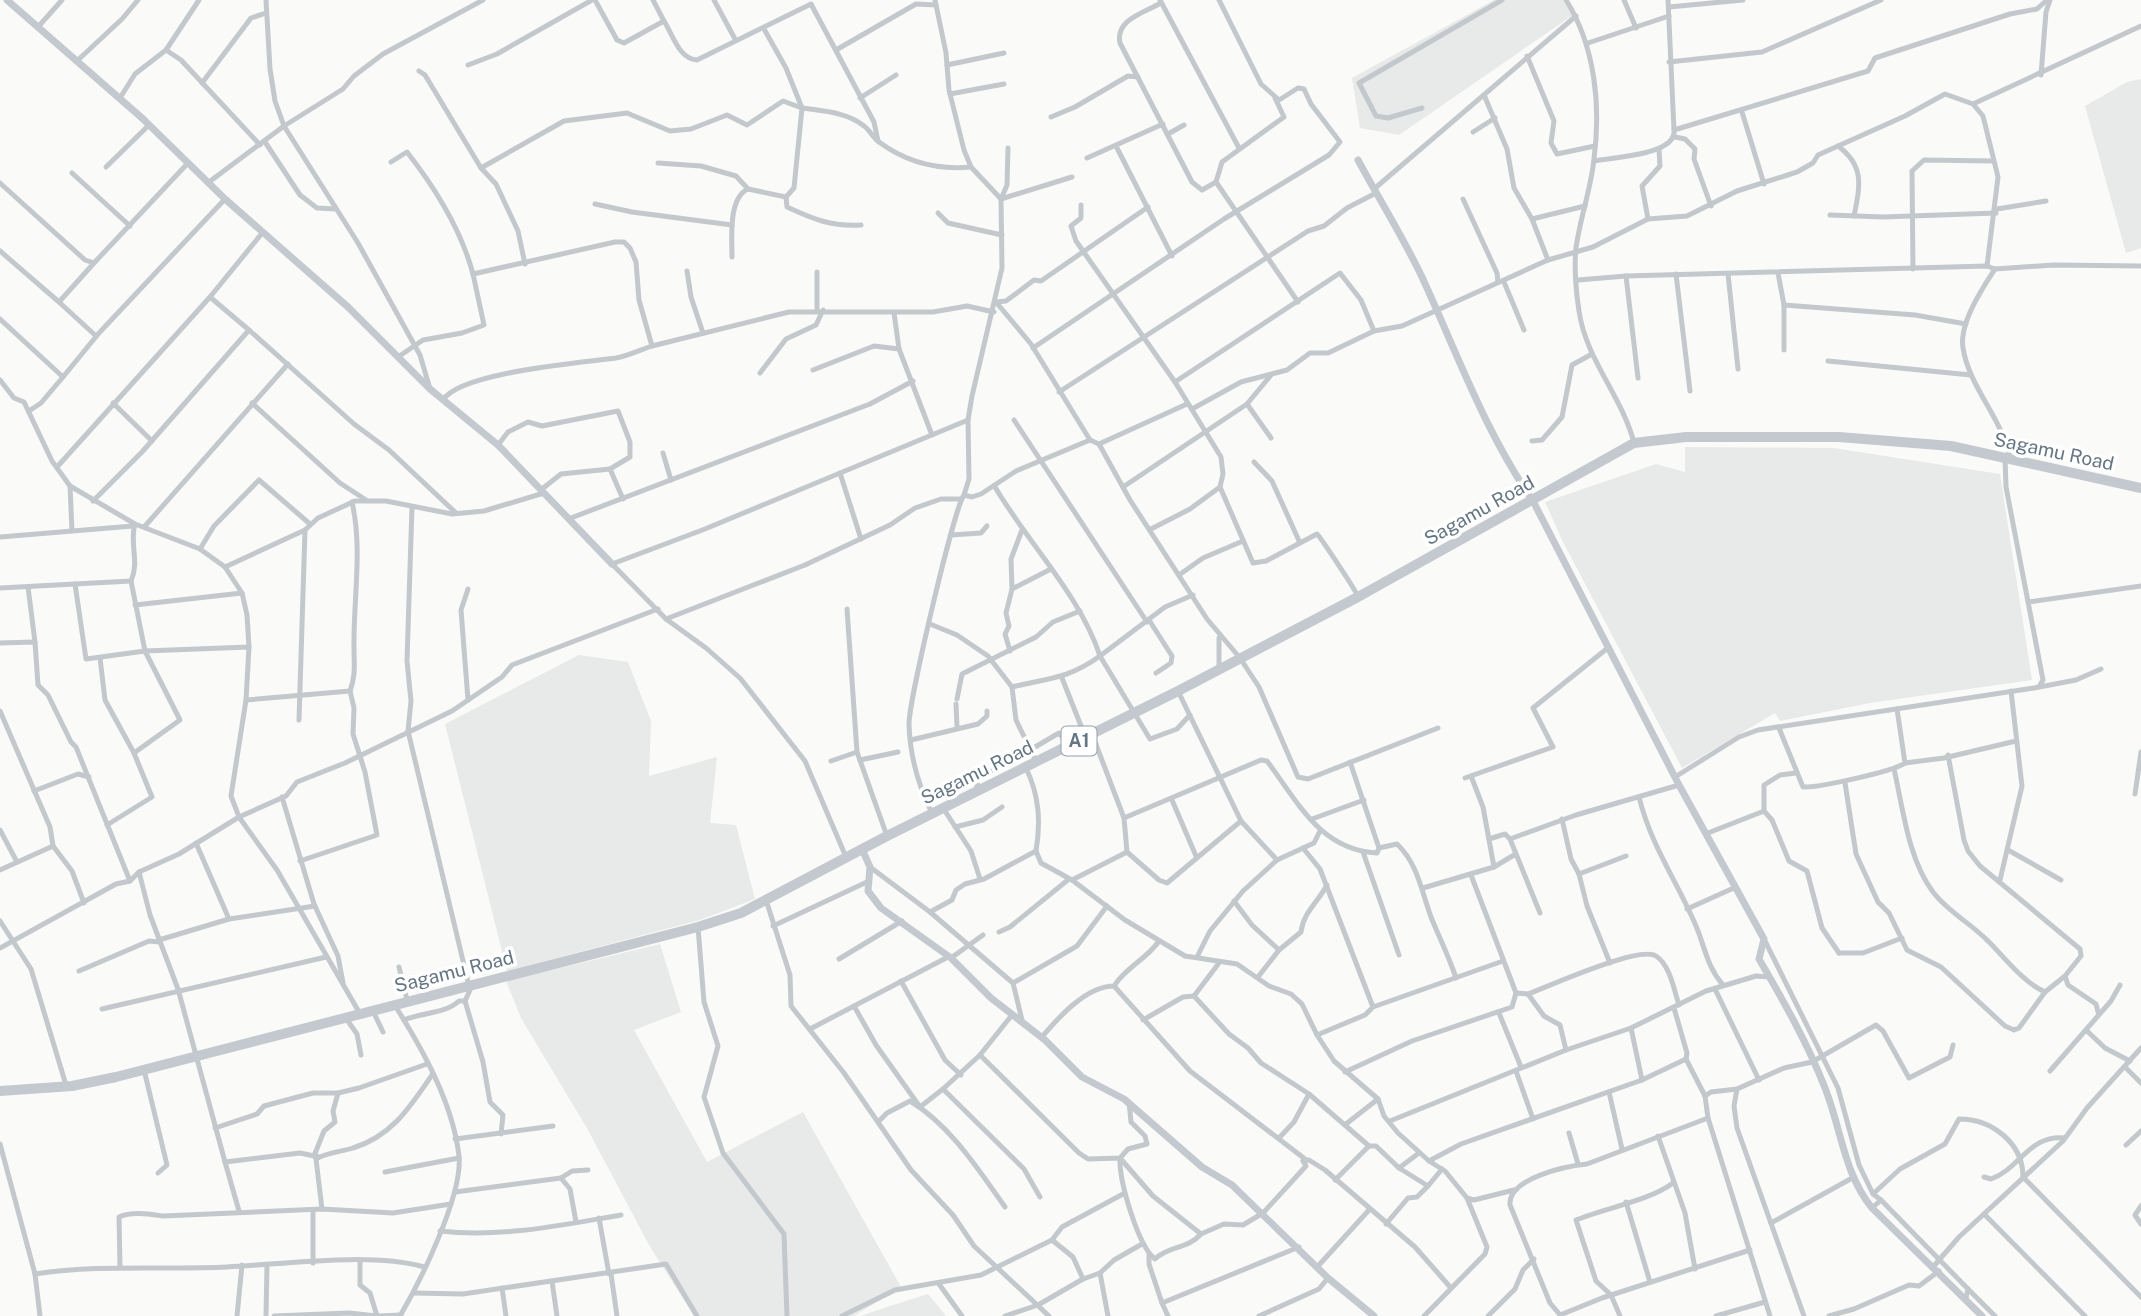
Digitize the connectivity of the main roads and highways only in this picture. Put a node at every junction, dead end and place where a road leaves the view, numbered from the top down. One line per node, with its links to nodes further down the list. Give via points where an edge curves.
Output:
1 (2141, 488): 2 (highway, Sagamu Road / A1, via 1951,446 1839,437 1686,437 1634,443 1358,597 741,913 144,1070 66,1087)
2 (0, 1091)

